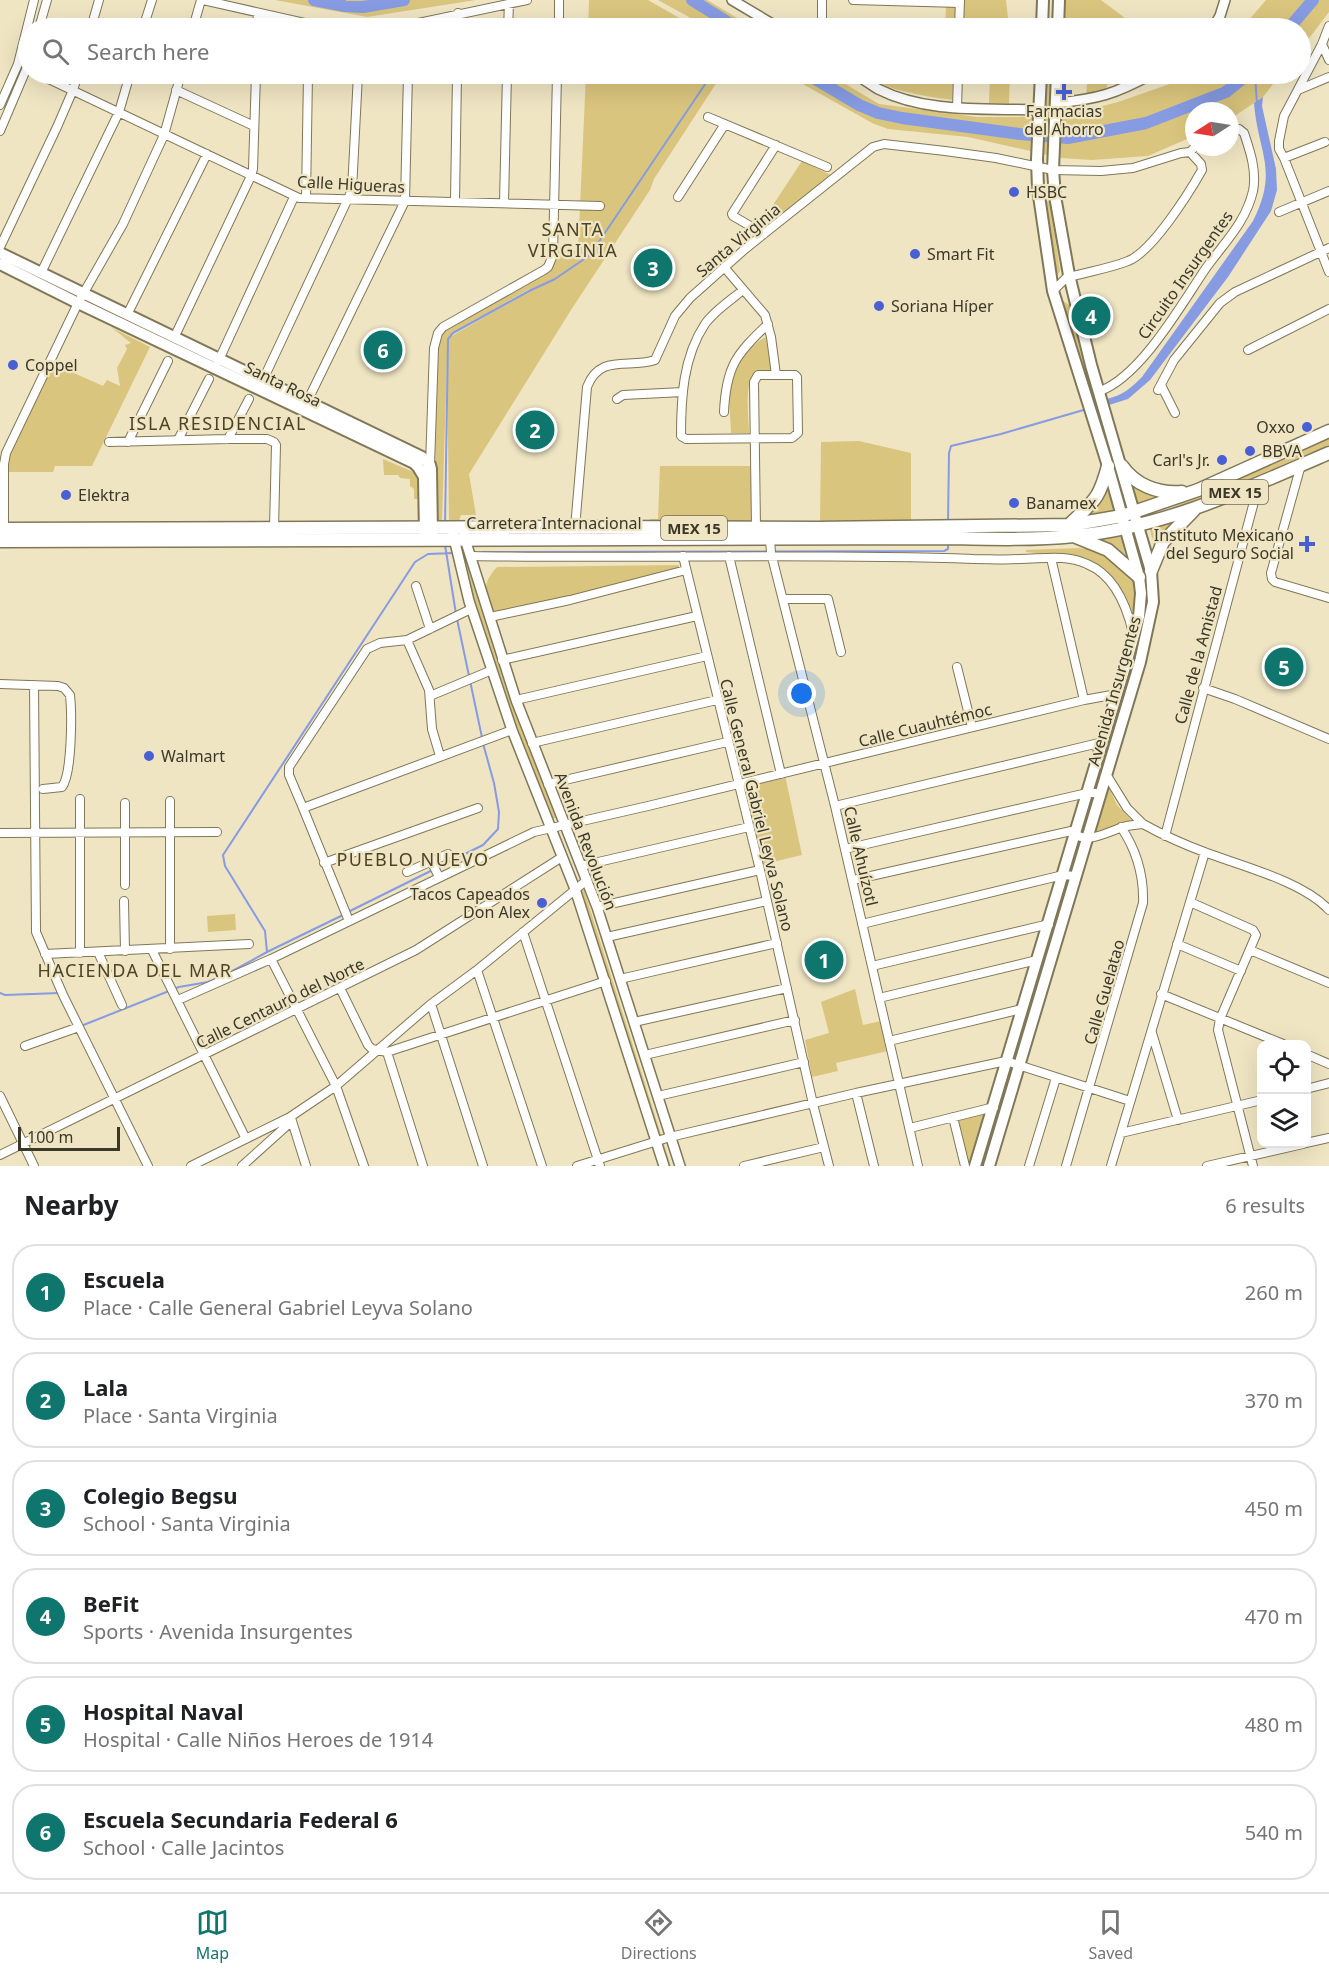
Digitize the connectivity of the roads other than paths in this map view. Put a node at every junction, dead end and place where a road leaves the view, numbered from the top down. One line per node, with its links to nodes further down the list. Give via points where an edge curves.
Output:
1 (34, 0): 20 (street)
2 (47, 0): 21 (street)
3 (99, 0): 22 (street)
4 (152, 0): 23 (street)
5 (202, 0): 18 (street); 24 (street)
6 (528, 0): 17 (street)
7 (560, 0): 30 (street)
8 (732, 0): 31 (street)
9 (822, 0): 32 (street)
10 (853, 0): 14 (street)
11 (1043, 0): 34 (main road)
12 (1059, 0): 35 (main road)
13 (1225, 0): 36 (street)
14 (867, 1): 15 (street)
15 (913, 1): 16 (street)
16 (960, 2): 33 (street)
17 (509, 3): 19 (street); 29 (street)
18 (258, 12): 25 (street); 26 (street)
19 (458, 13): 27 (street); 28 (street)
20 (30, 18)
21 (42, 18)
22 (94, 18)
23 (146, 18)
24 (196, 18)
25 (258, 18)
26 (280, 18)
27 (440, 18)
28 (458, 18)
29 (508, 18)
30 (559, 18)
31 (762, 18)
32 (822, 18)
33 (960, 18)
34 (1042, 18)
35 (1058, 18)
36 (1219, 18)
37 (1329, 26): 38 (street)
38 (1322, 44): 39 (street); 41 (street)
39 (1329, 60)
40 (18, 64): 64 (street)
41 (1311, 65)
42 (1329, 77): 63 (street)
43 (20, 84): 69 (street)
44 (60, 84): 61 (street, Calle Higueras)
45 (76, 84): 61 (street)
46 (127, 84): 68 (street)
47 (178, 84): 62 (street)
48 (254, 84): 72 (street)
49 (308, 84): 89 (street)
50 (358, 84): 91 (street, via 354,177)
51 (408, 84): 90 (street)
52 (457, 84): 92 (street)
53 (507, 84): 93 (street)
54 (557, 84): 95 (street)
55 (870, 84): 65 (street, via 896,96)
56 (958, 84): 65 (street)
57 (1041, 84): 67 (main road, Avenida Insurgentes)
58 (1057, 84): 66 (main road, Avenida Insurgentes)
59 (1132, 84): 66 (street, via 1111,94)
60 (1301, 84): 63 (street)
61 (74, 90): 68 (street, Calle Higueras); 99 (street)
62 (176, 90): 72 (street); 75 (street)
63 (1298, 90): 81 (street, via 1280,126 1279,149)
64 (0, 105)
65 (957, 108): 67 (street)
66 (1056, 108): 83 (main road, Avenida Insurgentes)
67 (1040, 110): 82 (main road, Avenida Insurgentes)
68 (119, 112): 75 (street, Calle Higueras); 105 (street)
69 (4, 114): 74 (street)
70 (708, 117): 71 (street)
71 (725, 124): 77 (street); 87 (street)
72 (254, 126): 85 (street)
73 (1239, 129): 123 (street, Circuito Insurgentes, via 1244,133 1255,174 1246,213 1143,357 1118,383)
74 (0, 131)
75 (164, 135): 79 (street, Calle Higueras); 109 (street, via 123,224)
76 (1325, 142): 81 (street)
77 (776, 145): 84 (street); 98 (street, via 732,214)
78 (1185, 152): 83 (street, via 1133,168 1101,171)
79 (207, 154): 85 (street, Calle Higueras); 111 (street)
80 (1196, 156): 106 (street, via 1202,170 1146,248 1128,261)
81 (1284, 158): 94 (street)
82 (1038, 163): 83 (street); 98 (street, Santa Virginia, via 878,145); 108 (main road, Avenida Insurgentes, via 1038,189)
83 (1053, 165): 106 (main road, Avenida Insurgentes)
84 (827, 167)
85 (251, 176): 88 (street, Calle Higueras); 113 (street)
86 (1329, 191): 94 (street)
87 (678, 196)
88 (294, 197): 89 (street, Calle Higueras); 116 (street)
89 (306, 198): 91 (street, Calle Higueras)
90 (405, 198): 91 (street, Calle Higueras); 92 (street, Calle Higueras); 126 (street)
91 (348, 200): 121 (street)
92 (455, 201): 93 (street, Calle Higueras)
93 (504, 202): 95 (street, Calle Higueras)
94 (1301, 202): 97 (street); 100 (street)
95 (554, 203): 96 (street, Calle Higueras); 139 (street, via 553,255 548,267 438,333)
96 (600, 206)
97 (1279, 212)
98 (764, 234): 103 (street, Santa Virginia)
99 (0, 247)
100 (1325, 250): 104 (street); 128 (street, via 1235,292 1220,303 1174,360 1159,387)
101 (0, 253): 105 (main road)
102 (0, 264): 109 (main road, Santa Rosa, via 66,297)
103 (724, 267): 107 (street); 147 (street, Santa Virginia, via 675,316 655,360 610,364 591,377)
104 (1329, 272)
105 (41, 273): 109 (main road)
106 (1069, 275): 108 (street); 117 (main road, Avenida Insurgentes)
107 (743, 290): 112 (street); 122 (street, via 706,323 686,367)
108 (1053, 291): 118 (main road, Avenida Insurgentes)
109 (81, 299): 111 (main road); 116 (main road, Santa Rosa); 153 (street, via 4,458)
110 (1329, 309): 114 (street)
111 (127, 315): 113 (main road)
112 (768, 324): 119 (street); 127 (street, via 741,350 725,387)
113 (174, 338): 116 (main road)
114 (1248, 350)
115 (168, 361): 134 (street)
116 (217, 363): 121 (main road); 126 (main road, Santa Rosa)
117 (1092, 365): 118 (main road); 123 (main road, Avenida Insurgentes)
118 (1077, 370): 137 (main road, Avenida Insurgentes)
119 (776, 375): 130 (street, via 755,378); 130 (street, via 798,377 798,433)
120 (209, 379): 132 (street)
121 (263, 380): 126 (main road)
122 (683, 392): 125 (street, via 623,395); 130 (street, via 683,438)
123 (1100, 393): 138 (main road, Avenida Insurgentes)
124 (249, 399): 131 (street)
125 (617, 399)
126 (305, 406): 139 (main road, via 422,457)
127 (724, 412)
128 (1175, 413)
129 (1329, 431): 141 (main road, MEX 15)
130 (754, 437): 148 (street)
131 (228, 439): 132 (street); 146 (street, via 274,442)
132 (178, 440): 134 (street)
133 (109, 442): 134 (street)
134 (128, 442)
135 (1329, 453): 136 (main road, MEX 15)
136 (1301, 465): 140 (main road, MEX 15); 164 (street, via 1272,579)
137 (1108, 466): 144 (main road, Avenida Insurgentes); 149 (main road, via 1102,489)
138 (1122, 466): 141 (main road, via 1139,484 1171,493); 143 (main road, Avenida Insurgentes)
139 (426, 468): 152 (main road)
140 (1259, 482): 142 (main road, MEX 15); 181 (street, Calle de la Amistad)
141 (1198, 490): 143 (main road, MEX 15)
142 (1196, 508): 143 (main road, MEX 15); 161 (main road, via 1163,542)
143 (1137, 518): 144 (main road, Carretera Internacional / MEX 15); 161 (main road, Avenida Insurgentes)
144 (1124, 521): 149 (main road, Carretera Internacional / MEX 15); 162 (main road, Avenida Insurgentes)
145 (132, 528): 151 (main road, Carretera Internacional / MEX 15); 153 (main road, Carretera Internacional / MEX 15); 154 (main road)
146 (274, 528): 151 (main road, Carretera Internacional / MEX 15); 152 (main road, Carretera Internacional / MEX 15)
147 (575, 528): 148 (main road, Carretera Internacional / MEX 15); 152 (main road, Carretera Internacional / MEX 15)
148 (756, 528): 150 (main road, Carretera Internacional / MEX 15)
149 (1072, 530): 150 (main road, Carretera Internacional / MEX 15); 162 (main road, via 1108,550)
150 (940, 532): 155 (main road, Carretera Internacional / MEX 15)
151 (207, 534): 152 (main road, Carretera Internacional / MEX 15); 154 (main road, Carretera Internacional / MEX 15)
152 (444, 534): 155 (main road, Carretera Internacional / MEX 15); 156 (street, Avenida Revolución); 166 (street, Avenida Revolución)
153 (2, 535): 154 (main road, Carretera Internacional / MEX 15)
154 (122, 541)
155 (771, 548): 158 (street, Avenida Insurgentes); 159 (street, Avenida Insurgentes, via 1008,560); 165 (street, Calle Ahuízotl)
156 (471, 556): 157 (street, Avenida Insurgentes); 168 (street, Avenida Revolución)
157 (683, 556): 158 (street, Avenida Insurgentes); 160 (street, Calle General Gabriel Leyva Solano)
158 (729, 556): 195 (street)
159 (1051, 558): 170 (street, Avenida Insurgentes, via 1075,560 1100,572 1125,606); 186 (street)
160 (686, 570): 167 (street, Calle General Gabriel Leyva Solano); 168 (street)
161 (1151, 571): 176 (main road, Avenida Insurgentes, via 1153,602)
162 (1139, 577): 170 (main road, Avenida Insurgentes, via 1140,603)
163 (416, 585): 169 (street)
164 (1329, 598)
165 (784, 599): 172 (street, via 828,599); 194 (street, Calle Ahuízotl)
166 (471, 609): 169 (street); 178 (street, Avenida Revolución)
167 (697, 616): 173 (street, Calle General Gabriel Leyva Solano); 174 (street)
168 (490, 617): 174 (street, Avenida Revolución)
169 (430, 629): 171 (street)
170 (1134, 635): 175 (main road, Avenida Insurgentes)
171 (407, 640): 183 (street); 206 (street, via 367,649 288,771)
172 (841, 652)
173 (707, 656): 184 (street); 185 (street, Calle General Gabriel Leyva Solano)
174 (502, 660): 184 (street, Avenida Revolución)
175 (1127, 660): 176 (main road); 182 (main road, Avenida Insurgentes)
176 (1140, 662): 196 (main road, Avenida Insurgentes)
177 (957, 667): 187 (street)
178 (492, 670): 183 (street); 188 (street, Avenida Revolución)
179 (0, 684): 180 (street)
180 (34, 685): 199 (street, via 64,687 71,702 66,782 62,788); 213 (street)
181 (1203, 688): 189 (street); 220 (street, Calle de la Amistad)
182 (1117, 694): 186 (street, Calle Cuauhtémoc); 191 (main road, Avenida Insurgentes)
183 (430, 696): 193 (street, via 432,729)
184 (516, 700): 192 (street, Avenida Revolución)
185 (717, 700): 190 (street, Calle General Gabriel Leyva Solano); 192 (street)
186 (1084, 700): 187 (street, Calle Cuauhtémoc)
187 (972, 727): 194 (street, Calle Cuauhtémoc)
188 (512, 730): 193 (street); 212 (street, Avenida Revolución)
189 (1329, 739)
190 (727, 742): 197 (street); 198 (street, Calle General Gabriel Leyva Solano)
191 (1103, 742): 200 (main road, Avenida Insurgentes); 205 (street)
192 (532, 743): 197 (street, Avenida Revolución)
193 (440, 756): 206 (street)
194 (825, 764): 195 (street, Calle Cuauhtémoc); 205 (street, Calle Ahuízotl)
195 (781, 774): 198 (street, Calle Cuauhtémoc)
196 (1106, 774): 201 (main road, Avenida Insurgentes); 208 (street, via 1127,808)
197 (548, 784): 209 (street, Avenida Revolución)
198 (739, 784): 209 (street, Calle Cuauhtémoc); 210 (street, Calle General Gabriel Leyva Solano)
199 (43, 789)
200 (1087, 793): 201 (street); 219 (main road, Avenida Insurgentes); 222 (street)
201 (1099, 793): 221 (main road, Avenida Insurgentes)
202 (80, 799): 218 (street)
203 (170, 801): 215 (street)
204 (125, 803): 214 (street)
205 (835, 806): 222 (street, Calle Ahuízotl)
206 (303, 808): 227 (street)
207 (478, 808): 227 (street)
208 (1143, 824): 211 (street); 220 (street)
209 (564, 825): 212 (street, Calle Cuauhtémoc); 228 (street, Avenida Revolución)
210 (749, 827): 228 (street); 229 (street, Calle General Gabriel Leyva Solano)
211 (1121, 827): 221 (street); 300 (street, Calle Guelatao, via 1142,871 1143,903)
212 (550, 828): 225 (street, Avenida Revolución); 233 (street, Calle Cuauhtémoc)
213 (34, 832): 217 (street); 218 (street); 257 (street, via 35,927)
214 (125, 832): 215 (street); 218 (street); 236 (street)
215 (170, 832): 216 (street); 251 (street)
216 (217, 832)
217 (0, 833)
218 (80, 833): 256 (street)
219 (1075, 834): 221 (street); 231 (main road, Avenida Insurgentes); 235 (street, via 1071,831)
220 (1165, 836): 223 (street)
221 (1088, 837): 232 (main road, Avenida Insurgentes)
222 (845, 849): 235 (street, Calle Ahuízotl)
223 (1204, 852): 240 (street); 242 (street, via 1310,894)
224 (448, 854): 226 (street)
225 (562, 857): 237 (street, Avenida Revolución); 266 (street, Calle Centauro del Norte, via 439,937)
226 (431, 861): 230 (street); 233 (street)
227 (324, 863): 243 (street)
228 (581, 866): 234 (street, Avenida Revolución)
229 (760, 870): 239 (street, Calle General Gabriel Leyva Solano); 241 (street)
230 (407, 872)
231 (1063, 875): 232 (street); 244 (street); 245 (main road, Avenida Insurgentes)
232 (1075, 876): 294 (main road, Avenida Insurgentes)
233 (439, 877): 243 (street, Calle Cuauhtémoc)
234 (587, 880): 237 (street); 241 (street, Avenida Revolución)
235 (853, 880): 244 (street, Calle Ahuízotl)
236 (126, 885)
237 (575, 889): 246 (street); 264 (street, Avenida Revolución)
238 (124, 901): 254 (street)
239 (767, 901): 247 (street); 248 (street, Calle General Gabriel Leyva Solano)
240 (1190, 902): 250 (street); 253 (street, via 1253,930)
241 (597, 907): 247 (street, Avenida Revolución)
242 (1329, 910)
243 (346, 916): 258 (street, Calle Cuauhtémoc)
244 (862, 924): 260 (street, Calle Ahuízotl)
245 (1049, 924): 259 (main road, Avenida Insurgentes); 260 (street)
246 (523, 932): 261 (street); 271 (street)
247 (607, 937): 263 (street, Avenida Revolución)
248 (777, 943): 263 (street); 267 (street, Calle General Gabriel Leyva Solano)
249 (249, 944): 251 (street)
250 (1177, 944): 262 (street); 268 (street)
251 (170, 949): 252 (street)
252 (152, 950): 254 (street); 269 (street)
253 (1250, 950): 262 (street); 265 (street)
254 (125, 951): 255 (street)
255 (98, 952): 256 (street); 273 (street)
256 (80, 953): 257 (street)
257 (45, 954): 280 (street)
258 (270, 958): 269 (street, Calle Cuauhtémoc); 274 (street)
259 (1037, 960): 270 (street); 275 (main road, Avenida Insurgentes)
260 (872, 966): 270 (street, Calle Ahuízotl)
261 (477, 970): 272 (street); 276 (street)
262 (1241, 971): 277 (street)
263 (620, 979): 279 (street, Avenida Revolución)
264 (606, 981): 271 (street); 318 (street, Avenida Revolución)
265 (1329, 983)
266 (340, 988): 274 (street, Calle Centauro del Norte); 286 (street, via 368,1045)
267 (787, 988): 278 (street, Calle General Gabriel Leyva Solano); 279 (street)
268 (1161, 994): 277 (street); 281 (street)
269 (177, 998): 288 (street)
270 (879, 998): 284 (street, Calle Ahuízotl)
271 (546, 1000): 276 (street); 325 (street)
272 (431, 1004): 282 (street); 286 (street)
273 (122, 1005)
274 (297, 1009): 288 (street, Calle Centauro del Norte); 298 (street)
275 (1022, 1009): 284 (street); 291 (main road, Avenida Insurgentes)
276 (493, 1018): 282 (street); 334 (street)
277 (1220, 1018): 283 (street); 308 (street, via 1218,1038)
278 (795, 1020): 289 (street); 292 (street, Calle General Gabriel Leyva Solano)
279 (634, 1022): 289 (street, Avenida Revolución)
280 (79, 1027): 285 (street); 304 (street)
281 (1151, 1031): 305 (street); 312 (street)
282 (441, 1034): 287 (street); 333 (street)
283 (1273, 1040)
284 (889, 1041): 297 (street, Calle Ahuízotl)
285 (25, 1047)
286 (378, 1050): 287 (street); 298 (street)
287 (387, 1052): 332 (street)
288 (204, 1055): 304 (street, Calle Centauro del Norte); 317 (street)
289 (645, 1055): 303 (street, Avenida Revolución)
290 (1311, 1056): 293 (street)
291 (1006, 1061): 294 (street); 297 (street); 309 (main road, Avenida Insurgentes)
292 (804, 1062): 303 (street); 307 (street, Calle General Gabriel Leyva Solano)
293 (1329, 1064)
294 (1020, 1065): 295 (street); 344 (main road, Avenida Insurgentes)
295 (1056, 1078): 300 (street); 345 (street)
296 (1329, 1083): 299 (street)
297 (899, 1084): 301 (street); 313 (street, Calle Ahuízotl)
298 (336, 1086): 311 (street); 331 (street)
299 (1311, 1088)
300 (1090, 1089): 305 (street); 346 (street, Calle Guelatao)
301 (856, 1093): 307 (street); 340 (street)
302 (0, 1096): 320 (street)
303 (658, 1096): 315 (street, Avenida Revolución)
304 (114, 1099): 320 (street, Calle Centauro del Norte); 328 (street)
305 (1130, 1101): 314 (street)
306 (1257, 1101): 308 (street)
307 (813, 1104): 315 (street); 321 (street, Calle General Gabriel Leyva Solano)
308 (1237, 1106): 312 (street); 324 (street)
309 (994, 1107): 310 (street); 343 (main road, Avenida Insurgentes)
310 (953, 1117): 313 (street); 342 (street)
311 (291, 1119): 317 (street); 326 (street); 330 (street)
312 (1178, 1120): 314 (street)
313 (910, 1128): 341 (street, Calle Ahuízotl)
314 (1121, 1133): 347 (street)
315 (670, 1137): 318 (street); 337 (street, Avenida Revolución)
316 (1329, 1138): 319 (street)
317 (246, 1139): 329 (street)
318 (656, 1141): 325 (street); 336 (street, Avenida Revolución)
319 (1311, 1142)
320 (23, 1144): 323 (street, Calle Centauro del Norte); 327 (street)
321 (824, 1147): 338 (street); 339 (street, Calle General Gabriel Leyva Solano)
322 (1284, 1148): 324 (street)
323 (0, 1155)
324 (1250, 1156): 348 (street); 349 (street)
325 (599, 1163): 335 (street)
326 (245, 1165)
327 (34, 1166)
328 (148, 1166)
329 (191, 1166)
330 (306, 1166)
331 (364, 1166)
332 (423, 1166)
333 (483, 1166)
334 (542, 1166)
335 (577, 1166)
336 (664, 1166)
337 (680, 1166)
338 (744, 1166)
339 (829, 1166)
340 (874, 1166)
341 (918, 1166)
342 (965, 1166)
343 (975, 1166)
344 (989, 1166)
345 (1029, 1166)
346 (1066, 1166)
347 (1111, 1166)
348 (1207, 1166)
349 (1253, 1166)

